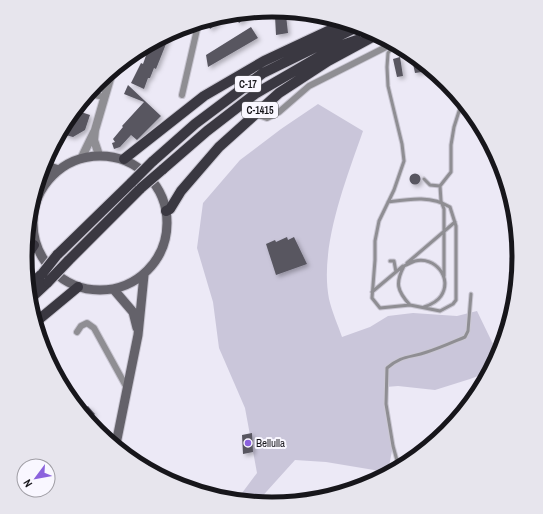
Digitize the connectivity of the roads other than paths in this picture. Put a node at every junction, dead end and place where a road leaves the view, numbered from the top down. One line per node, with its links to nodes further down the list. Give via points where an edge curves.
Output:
1 (338, 26): 17 (highway, via 264,61 204,96)
2 (197, 29): 10 (street)
3 (350, 30): 36 (highway, C-17, bridge, via 263,73 195,124 152,162 57,255)
4 (365, 36): 36 (highway, C-17, bridge, via 334,48 255,94 141,188 68,261)
5 (371, 39): 13 (highway, C-1415, via 279,93)
6 (389, 47): 13 (street, via 309,86 279,112 267,118)
7 (390, 48): 24 (lane, via 388,52 388,86 404,161)
8 (110, 80): 11 (street)
9 (95, 95): 11 (street)
10 (182, 95)
11 (105, 97): 14 (street)
12 (460, 108): 21 (lane, via 451,145 451,172)
13 (256, 114): 25 (highway, C-1415, via 219,147)
14 (95, 130): 15 (street, via 94,140); 16 (street)
15 (99, 155): 16 (main road); 17 (main road)
16 (81, 159): 19 (main road)
17 (124, 159): 25 (main road, via 148,174)
18 (49, 167): 19 (main road)
19 (59, 170): 22 (main road)
20 (424, 179): 21 (lane, via 430,185)
21 (440, 186): 23 (lane)
22 (42, 188)
23 (441, 201): 24 (lane, via 418,199); 26 (lane, via 450,207); 28 (lane, via 444,209)
24 (388, 202): 40 (lane, via 379,221 375,241)
25 (166, 211): 34 (main road, via 163,238)
26 (455, 222): 28 (lane); 44 (lane, via 456,300 440,311)
27 (33, 230): 29 (main road)
28 (444, 231): 32 (lane); 35 (lane)
29 (34, 245): 30 (highway); 38 (main road, via 52,271 66,282)
30 (32, 248)
31 (390, 261): 33 (lane, via 394,261)
32 (404, 266): 33 (lane); 35 (lane, via 416,260 429,261 437,266); 43 (lane, via 398,284 400,292)
33 (396, 272): 40 (lane)
34 (144, 275): 39 (main road); 47 (main road)
35 (444, 276): 44 (lane, via 446,285 442,296 433,304)
36 (45, 278): 37 (highway, C-17); 41 (highway, C-17)
37 (33, 283)
38 (78, 287): 39 (main road, via 90,291); 45 (highway)
39 (115, 291): 47 (main road, via 133,312)
40 (372, 292): 43 (lane, via 372,298 380,308)
41 (35, 293)
42 (471, 294): 50 (lane, via 468,331 465,336 426,353 407,356 387,368 386,404)
43 (410, 305): 44 (lane)
44 (424, 307)
45 (40, 319)
46 (77, 332): 48 (street, via 87,323 94,328)
47 (138, 335): 48 (main road)
48 (127, 388): 49 (main road)
49 (117, 440)
50 (397, 462)

